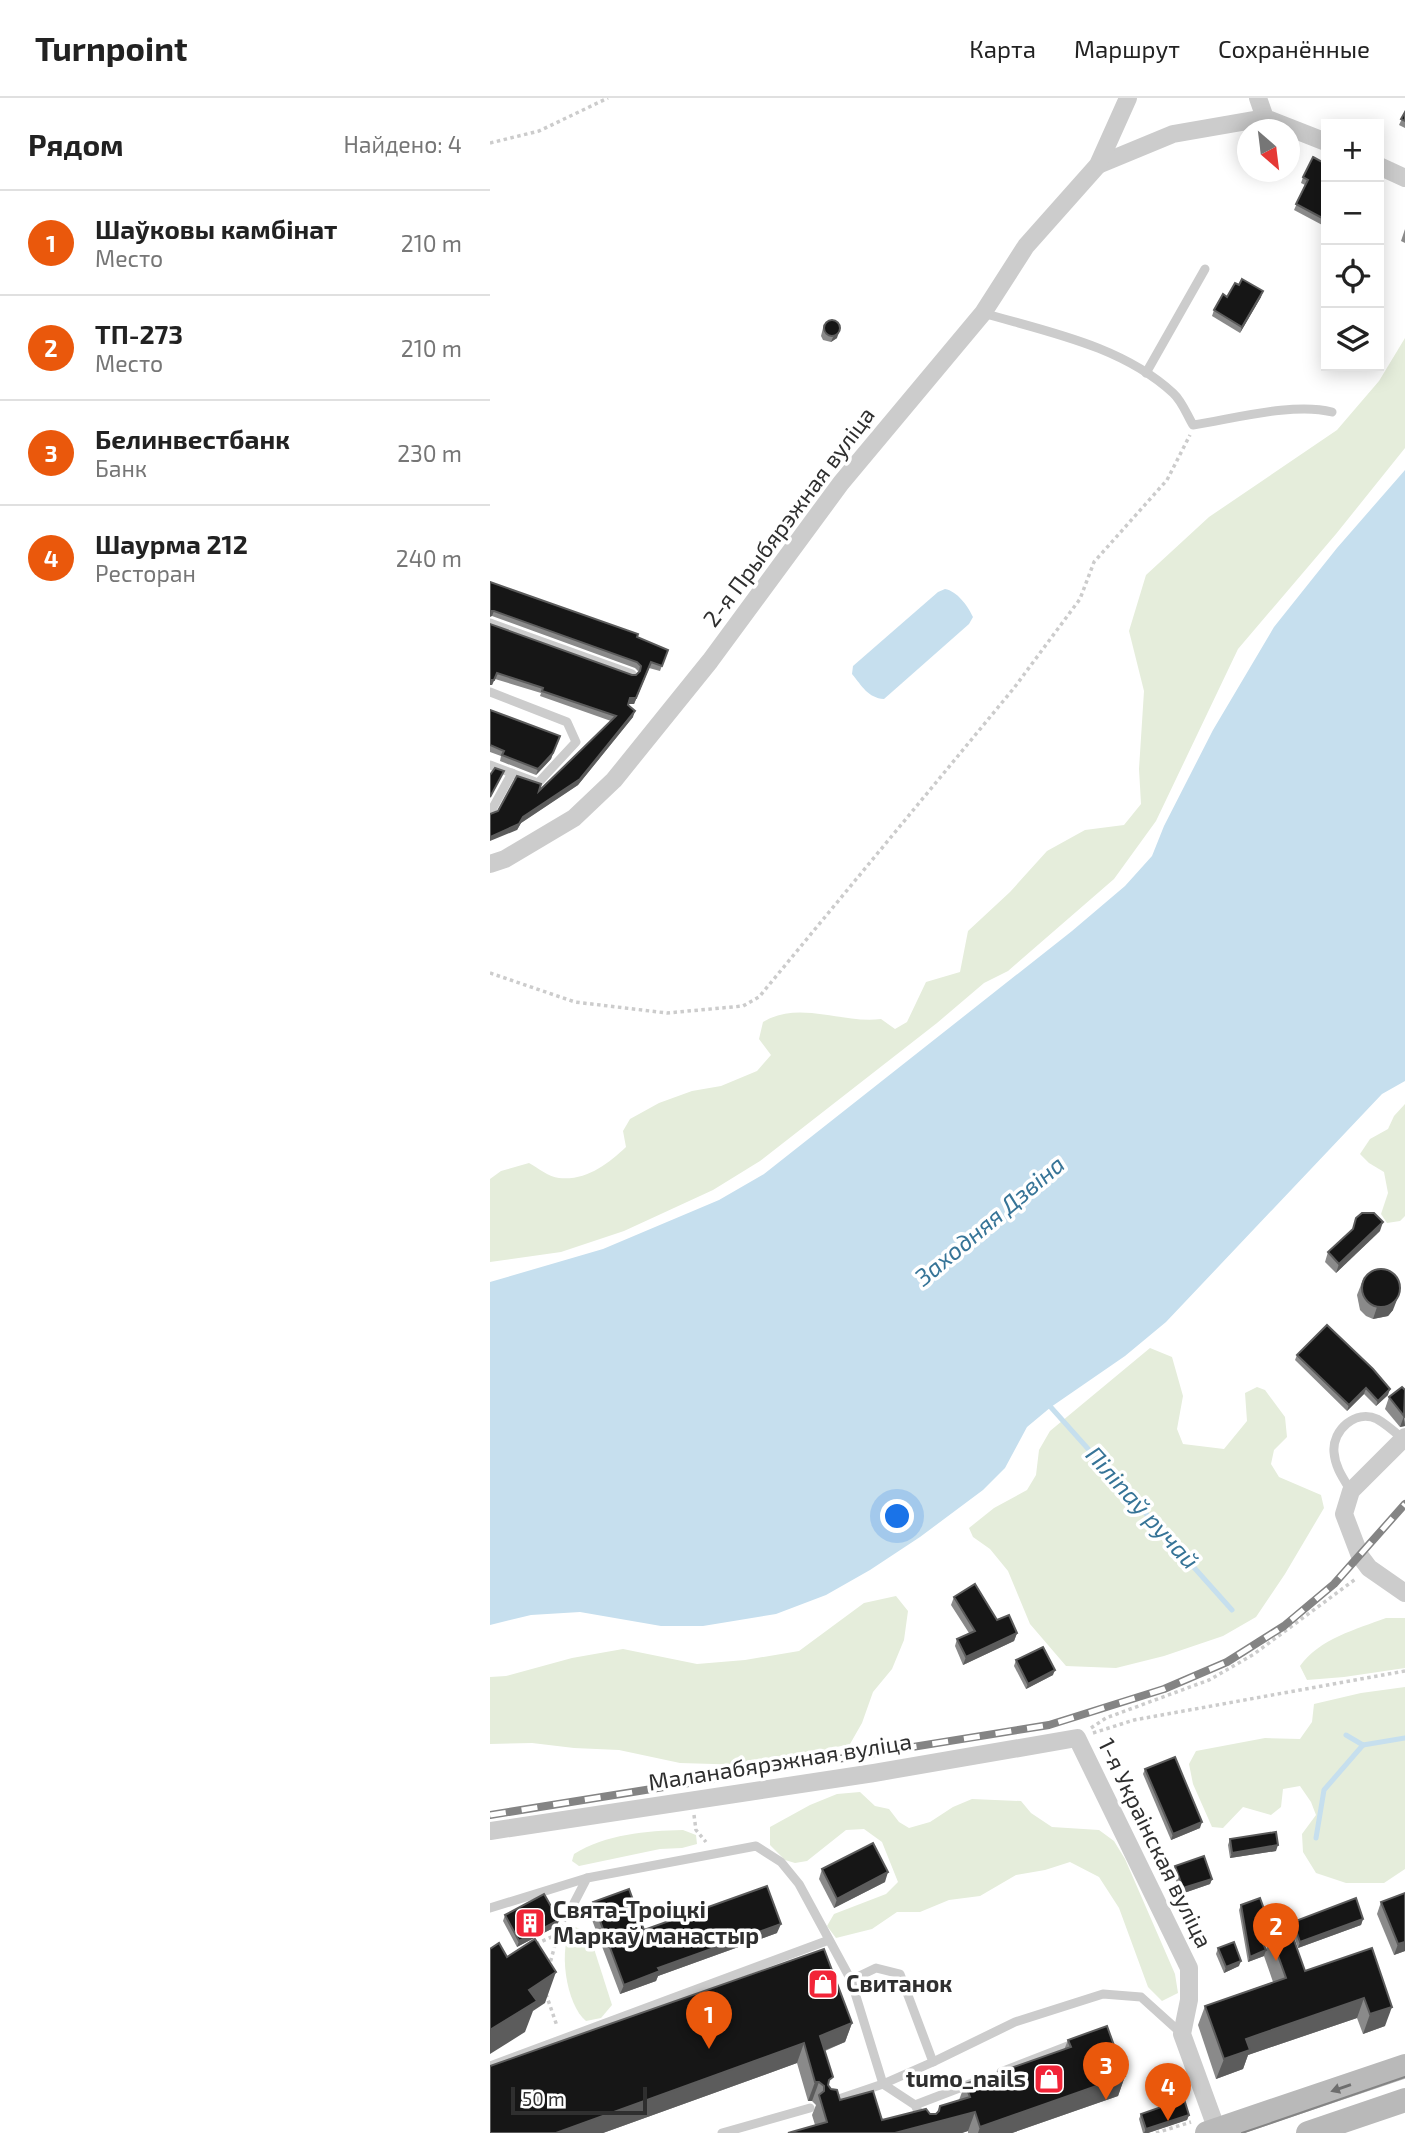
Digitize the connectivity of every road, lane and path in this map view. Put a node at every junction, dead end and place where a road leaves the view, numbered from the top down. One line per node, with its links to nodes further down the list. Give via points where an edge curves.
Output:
1 (608, 98): 6 (path, via 539,131)
2 (1128, 98): 7 (street)
3 (1258, 98): 4 (street)
4 (1265, 118): 5 (street); 7 (street, via 1173,134)
5 (1321, 140)
6 (490, 143)
7 (1098, 165): 11 (street, 2-я Прыбярэжная вуліца, via 1026,246)
8 (1384, 168): 9 (street)
9 (1405, 178)
10 (1205, 269): 12 (lane)
11 (983, 313): 12 (lane, via 1080,342); 21 (street, 2-я Прыбярэжная вуліца, via 841,483 710,661 614,780 574,818)
12 (1146, 373): 14 (lane, via 1175,395)
13 (1332, 412): 14 (lane, via 1316,408 1279,411)
14 (1193, 425): 22 (path, via 1167,480 1094,562 1080,599 1014,688 759,997 743,1006 667,1013 575,1002)
15 (490, 623): 16 (lane)
16 (632, 674)
17 (490, 692): 19 (lane, via 566,722 576,742 538,783)
18 (490, 765): 19 (lane)
19 (512, 773): 20 (lane)
20 (490, 813)
21 (490, 864)
22 (490, 973)
23 (1404, 1438): 24 (street); 24 (lane, via 1376,1419 1362,1415 1352,1419 1339,1432 1334,1448 1336,1467)
24 (1351, 1491): 25 (street, via 1344,1514)
25 (1369, 1569): 26 (street); 28 (path, via 1254,1654 1209,1680 1106,1718)
26 (1405, 1593)
27 (1405, 1671): 28 (path, via 1134,1720)
28 (1077, 1738): 30 (street, Маланабярэжная вуліца); 41 (street, 1-я Украінская вуліца, via 1189,1968)
29 (693, 1813): 31 (path)
30 (490, 1831)
31 (700, 1836)
32 (587, 1878): 33 (lane); 34 (lane); 36 (lane, via 756,1846 781,1862 799,1884)
33 (574, 1903): 35 (path)
34 (490, 1909)
35 (558, 1934): 37 (path); 38 (path)
36 (829, 1940): 39 (lane); 42 (lane)
37 (536, 1944)
38 (547, 1972)
39 (851, 1980): 44 (lane, via 876,1968 900,1974); 49 (lane)
40 (543, 1985): 42 (path)
41 (1182, 2034): 44 (lane, via 1141,1997 1103,1994 1015,2022); 56 (street)
42 (561, 2038): 45 (lane)
43 (1082, 2041): 47 (lane)
44 (933, 2062): 49 (lane)
45 (490, 2066)
46 (1405, 2066): 54 (main road, one-way to 54)
47 (992, 2076)
48 (979, 2081): 52 (lane)
49 (883, 2084): 51 (lane); 52 (lane)
50 (1405, 2100): 58 (main road)
51 (828, 2102)
52 (915, 2105): 55 (lane)
53 (810, 2108): 57 (lane)
54 (1260, 2125): 56 (main road)
55 (926, 2127)
56 (1212, 2131)
57 (722, 2133)
58 (1308, 2133)

